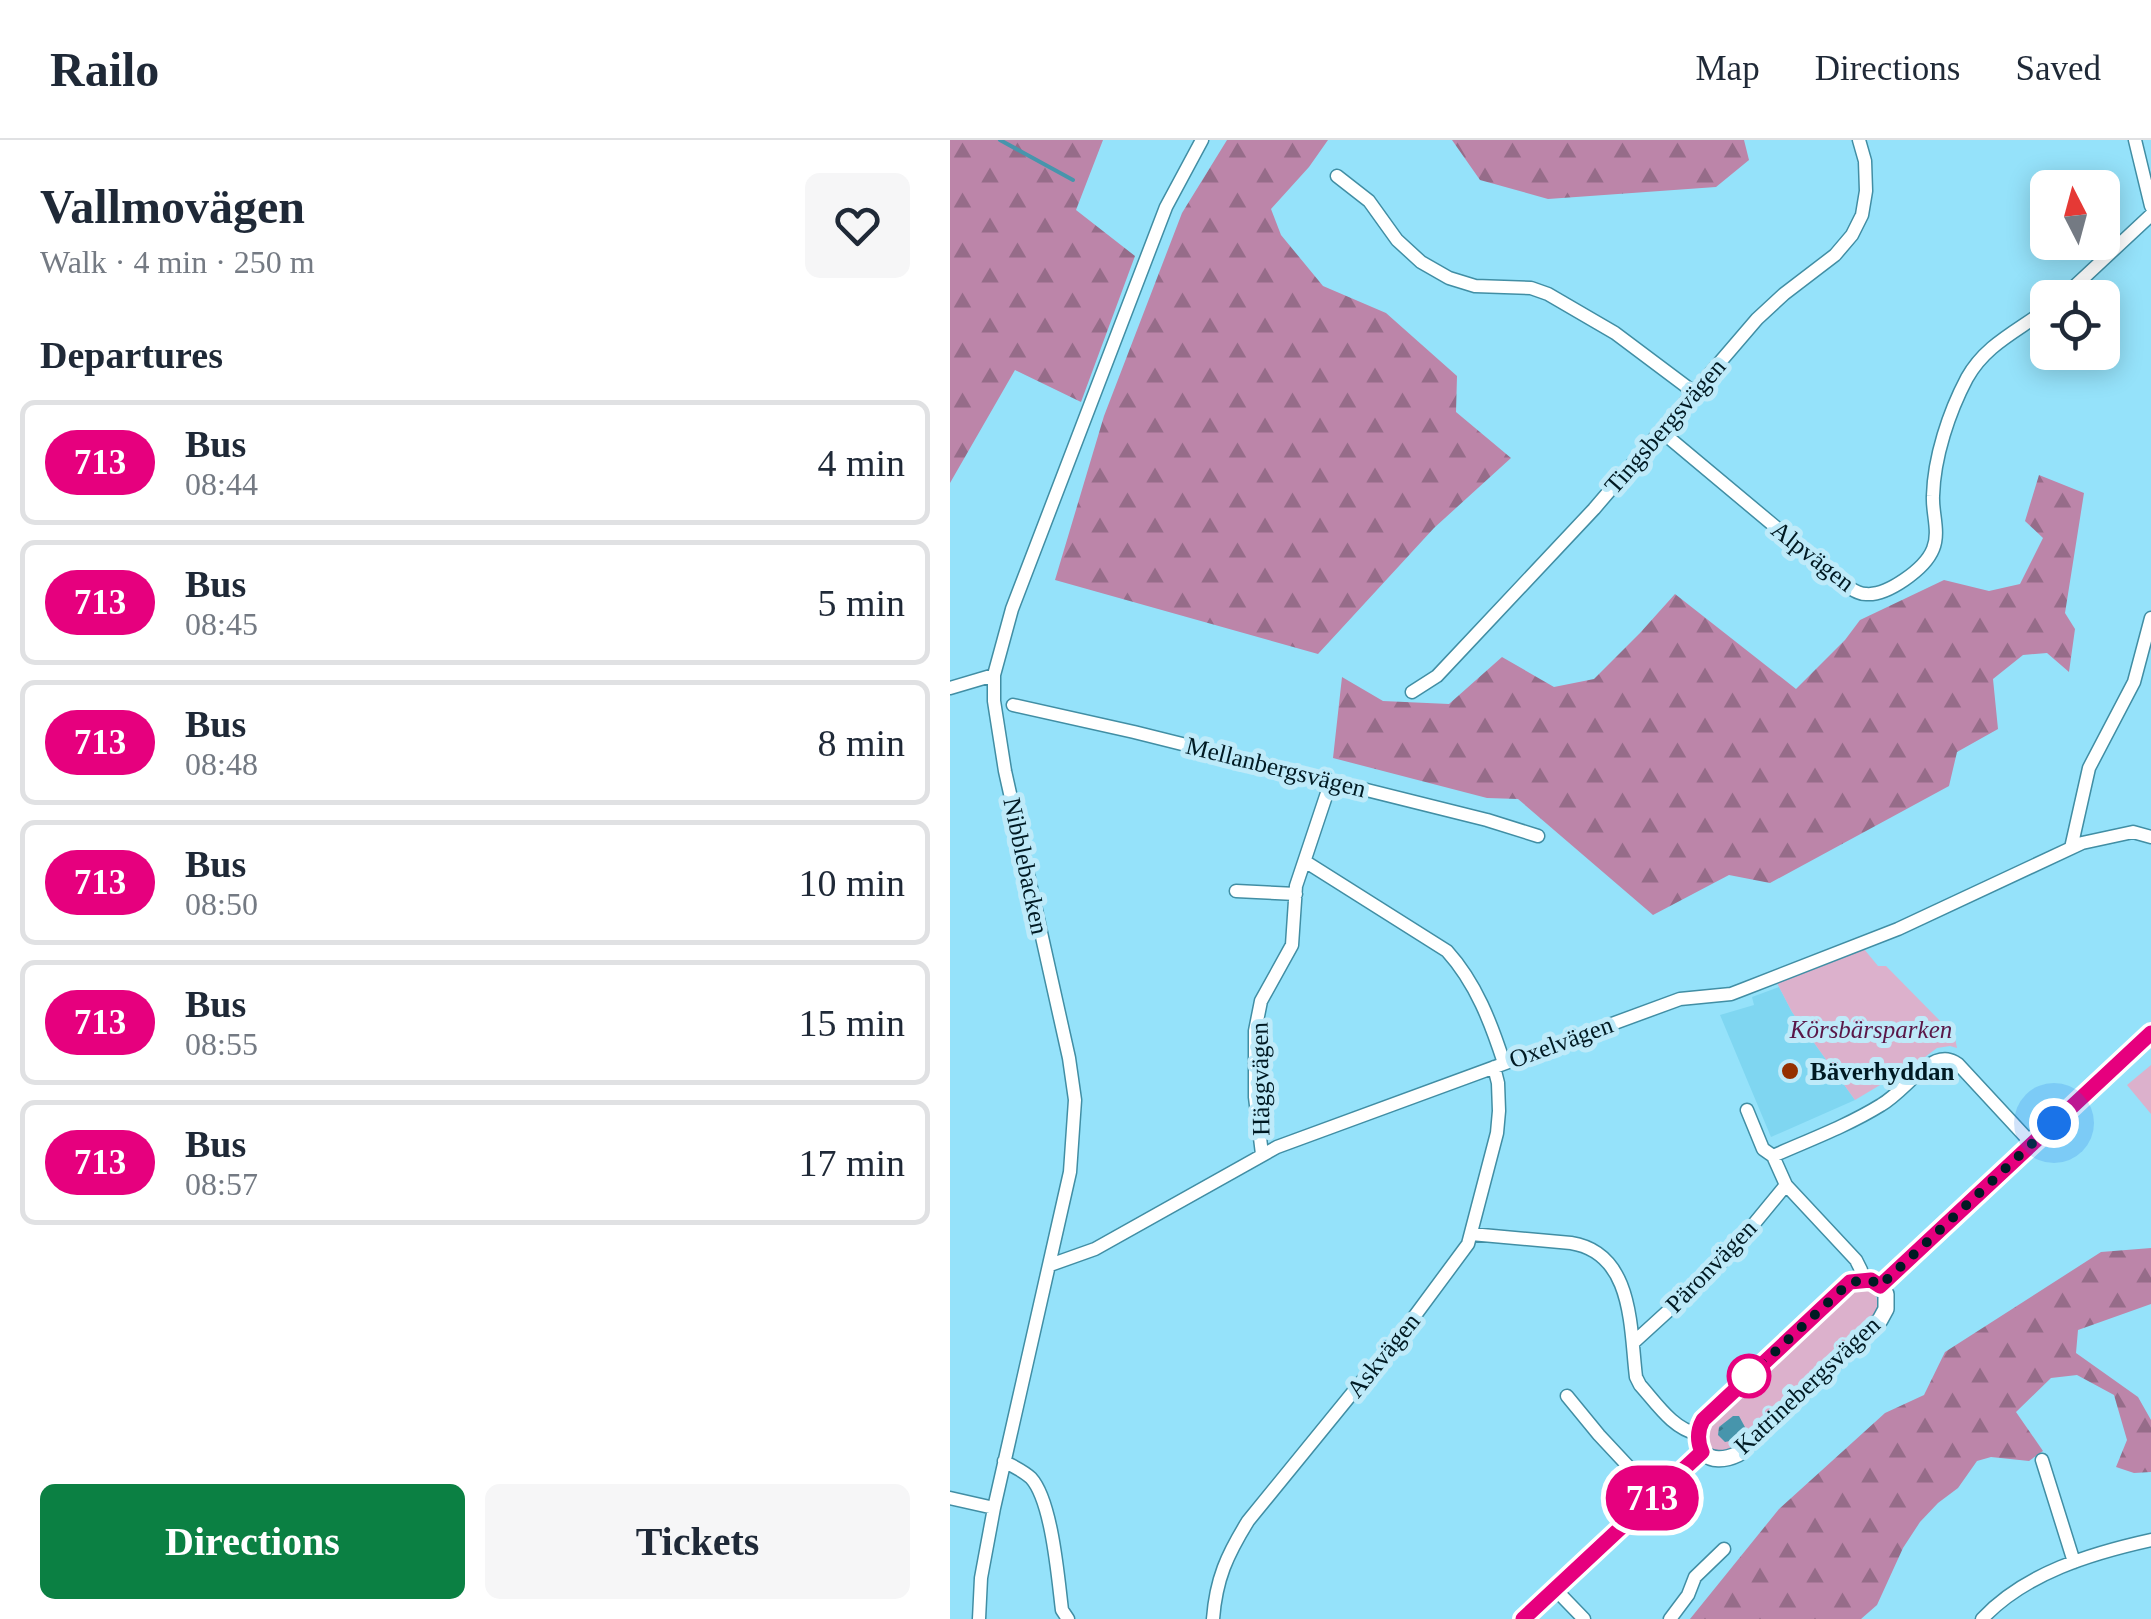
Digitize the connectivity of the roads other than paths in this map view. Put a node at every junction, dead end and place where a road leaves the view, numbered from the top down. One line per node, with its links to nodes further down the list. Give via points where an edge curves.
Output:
1 (1202, 140): 12 (street, Nibblebacken, via 1166,207 1012,609)
2 (1859, 140): 9 (street, Tingsbergsvägen, via 1866,192 1852,235 1758,319)
3 (2135, 140): 5 (street)
4 (1337, 176): 9 (street, via 1421,262 1476,286 1548,294)
5 (2151, 206)
6 (2151, 215): 7 (street)
7 (2081, 280)
8 (2030, 321): 10 (street, Alpvägen, via 1987,351 1968,378 1935,477 1935,546 1925,562 1882,592 1864,594 1845,585)
9 (1695, 393): 10 (street, Tingsbergsvägen)
10 (1662, 432): 14 (street, Tingsbergsvägen, via 1437,676)
11 (2151, 618): 19 (street, via 2134,682 2089,768)
12 (994, 675): 13 (street); 31 (street, Nibblebacken, via 1005,771 1075,1100 1070,1172)
13 (950, 688)
14 (1412, 692)
15 (1013, 705): 16 (street, Mellanbergsvägen)
16 (1331, 781): 17 (street, Mellanbergsvägen); 20 (street, Häggvägen)
17 (1538, 836)
18 (2151, 836): 19 (street, Oxelvägen, via 2132,832)
19 (2076, 846): 24 (street, Oxelvägen, via 1898,929 1731,994 1680,999)
20 (1306, 862): 22 (street, Häggvägen); 24 (street, Askvägen, via 1447,951 1479,998)
21 (1236, 891): 22 (street)
22 (1296, 894): 27 (street, Häggvägen, via 1292,944 1262,1000 1255,1031)
23 (2151, 1033): 26 (street, Katrinebergsvägen)
24 (1499, 1065): 27 (street, Oxelvägen); 30 (street, Askvägen, via 1497,1132)
25 (1747, 1110): 28 (street, via 1763,1149)
26 (2032, 1144): 28 (street, via 1946,1059 1924,1068 1882,1105); 33 (street, Katrinebergsvägen)
27 (1262, 1154): 31 (street, Oxelvägen, via 1095,1249)
28 (1773, 1156): 29 (street)
29 (1786, 1184): 32 (street, via 1856,1260); 34 (street, Päronvägen, via 1725,1260)
30 (1471, 1234): 34 (street, via 1586,1245 1621,1284); 50 (street, Askvägen, via 1411,1321 1248,1521 1218,1579)
31 (1050, 1265): 39 (street, Nibblebacken)
32 (1862, 1280): 33 (street, Katrinebergsvägen); 36 (street, Katrinebergsvägen, via 1850,1282 1818,1310 1703,1420)
33 (1880, 1286): 37 (street, Katrinebergsvägen, via 1887,1299 1880,1320 1743,1450 1723,1459)
34 (1632, 1343): 36 (street, via 1640,1385 1678,1425)
35 (1567, 1396): 40 (street)
36 (1698, 1434): 37 (street, Katrinebergsvägen)
37 (1702, 1452): 40 (street, Katrinebergsvägen)
38 (2042, 1460): 45 (street)
39 (1004, 1461): 42 (street, Nibblebacken); 49 (street, via 1031,1478 1041,1496)
40 (1655, 1495): 46 (street, Katrinebergsvägen)
41 (950, 1498): 42 (street)
42 (994, 1508): 48 (street, Nibblebacken)
43 (2151, 1540): 45 (street)
44 (1724, 1548): 53 (street, via 1695,1577)
45 (2074, 1562): 47 (street, via 2019,1590)
46 (1556, 1589): 51 (street, Katrinebergsvägen); 52 (street)
47 (1986, 1618)
48 (979, 1619)
49 (1068, 1619)
50 (1213, 1619)
51 (1523, 1619)
52 (1584, 1619)
53 (1670, 1619)

